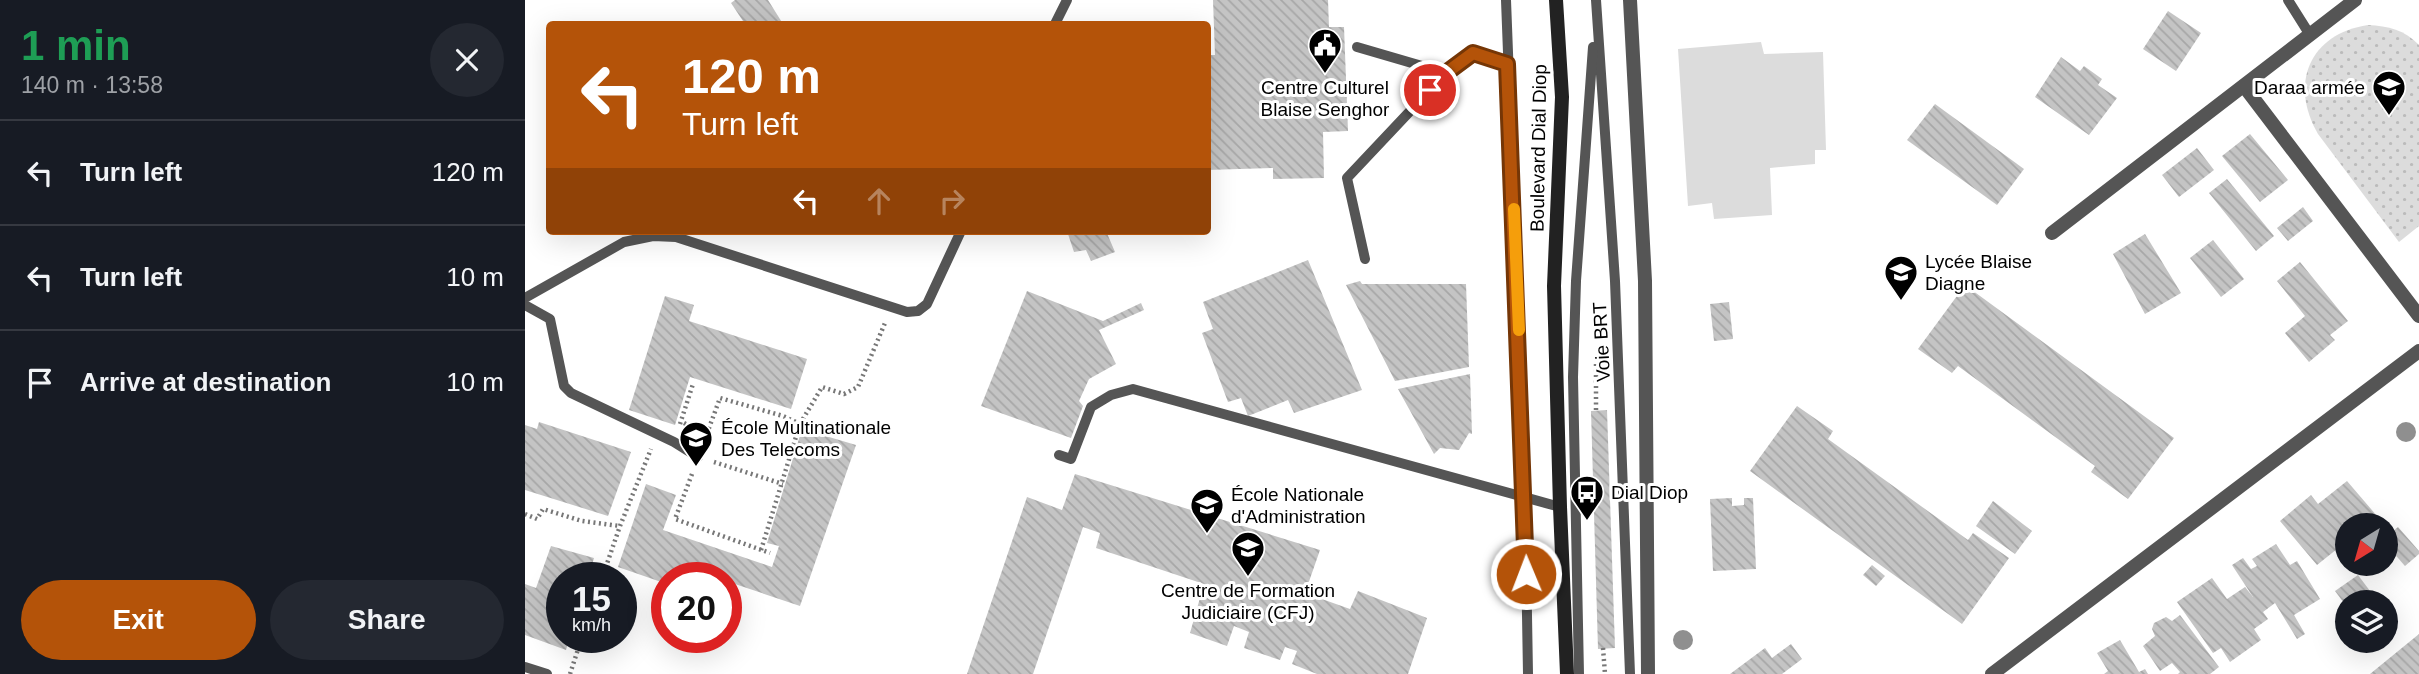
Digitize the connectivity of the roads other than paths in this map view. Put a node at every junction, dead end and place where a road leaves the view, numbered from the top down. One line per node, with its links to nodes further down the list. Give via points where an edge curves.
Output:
1 (1067, 0): 8 (lane)
2 (1506, 0): 11 (lane)
3 (1556, 0): 24 (main road, Boulevard Dial Diop, via 1562,97 1554,285)
4 (1630, 0): 31 (street, via 1645,281)
5 (2288, 0): 9 (lane)
6 (2355, 0): 9 (street)
7 (1596, 5): 29 (lane, Voie BRT, via 1573,363); 30 (lane, Voie BRT, via 1616,294)
8 (1056, 21)
9 (2309, 35): 13 (street)
10 (1357, 47): 12 (lane)
11 (1507, 64): 12 (lane, via 1473,53); 23 (lane)
12 (1446, 73): 16 (lane, via 1346,178)
13 (2244, 86): 14 (street); 19 (street)
14 (2052, 233)
15 (959, 235): 17 (lane, via 927,304 918,311 892,308 676,237 653,236 624,242)
16 (1365, 259)
17 (525, 298)
18 (525, 305): 22 (lane, via 550,319 563,386)
19 (2419, 316)
20 (2419, 351): 32 (street)
21 (1059, 454): 23 (lane, via 1071,459 1091,407 1133,389)
22 (698, 457)
23 (1525, 498): 24 (lane); 27 (lane)
24 (1560, 507): 28 (main road, Boulevard Dial Diop)
25 (525, 667): 26 (lane)
26 (547, 674)
27 (1528, 674)
28 (1567, 674)
29 (1579, 674)
30 (1630, 674)
31 (1648, 674)
32 (1991, 674)

